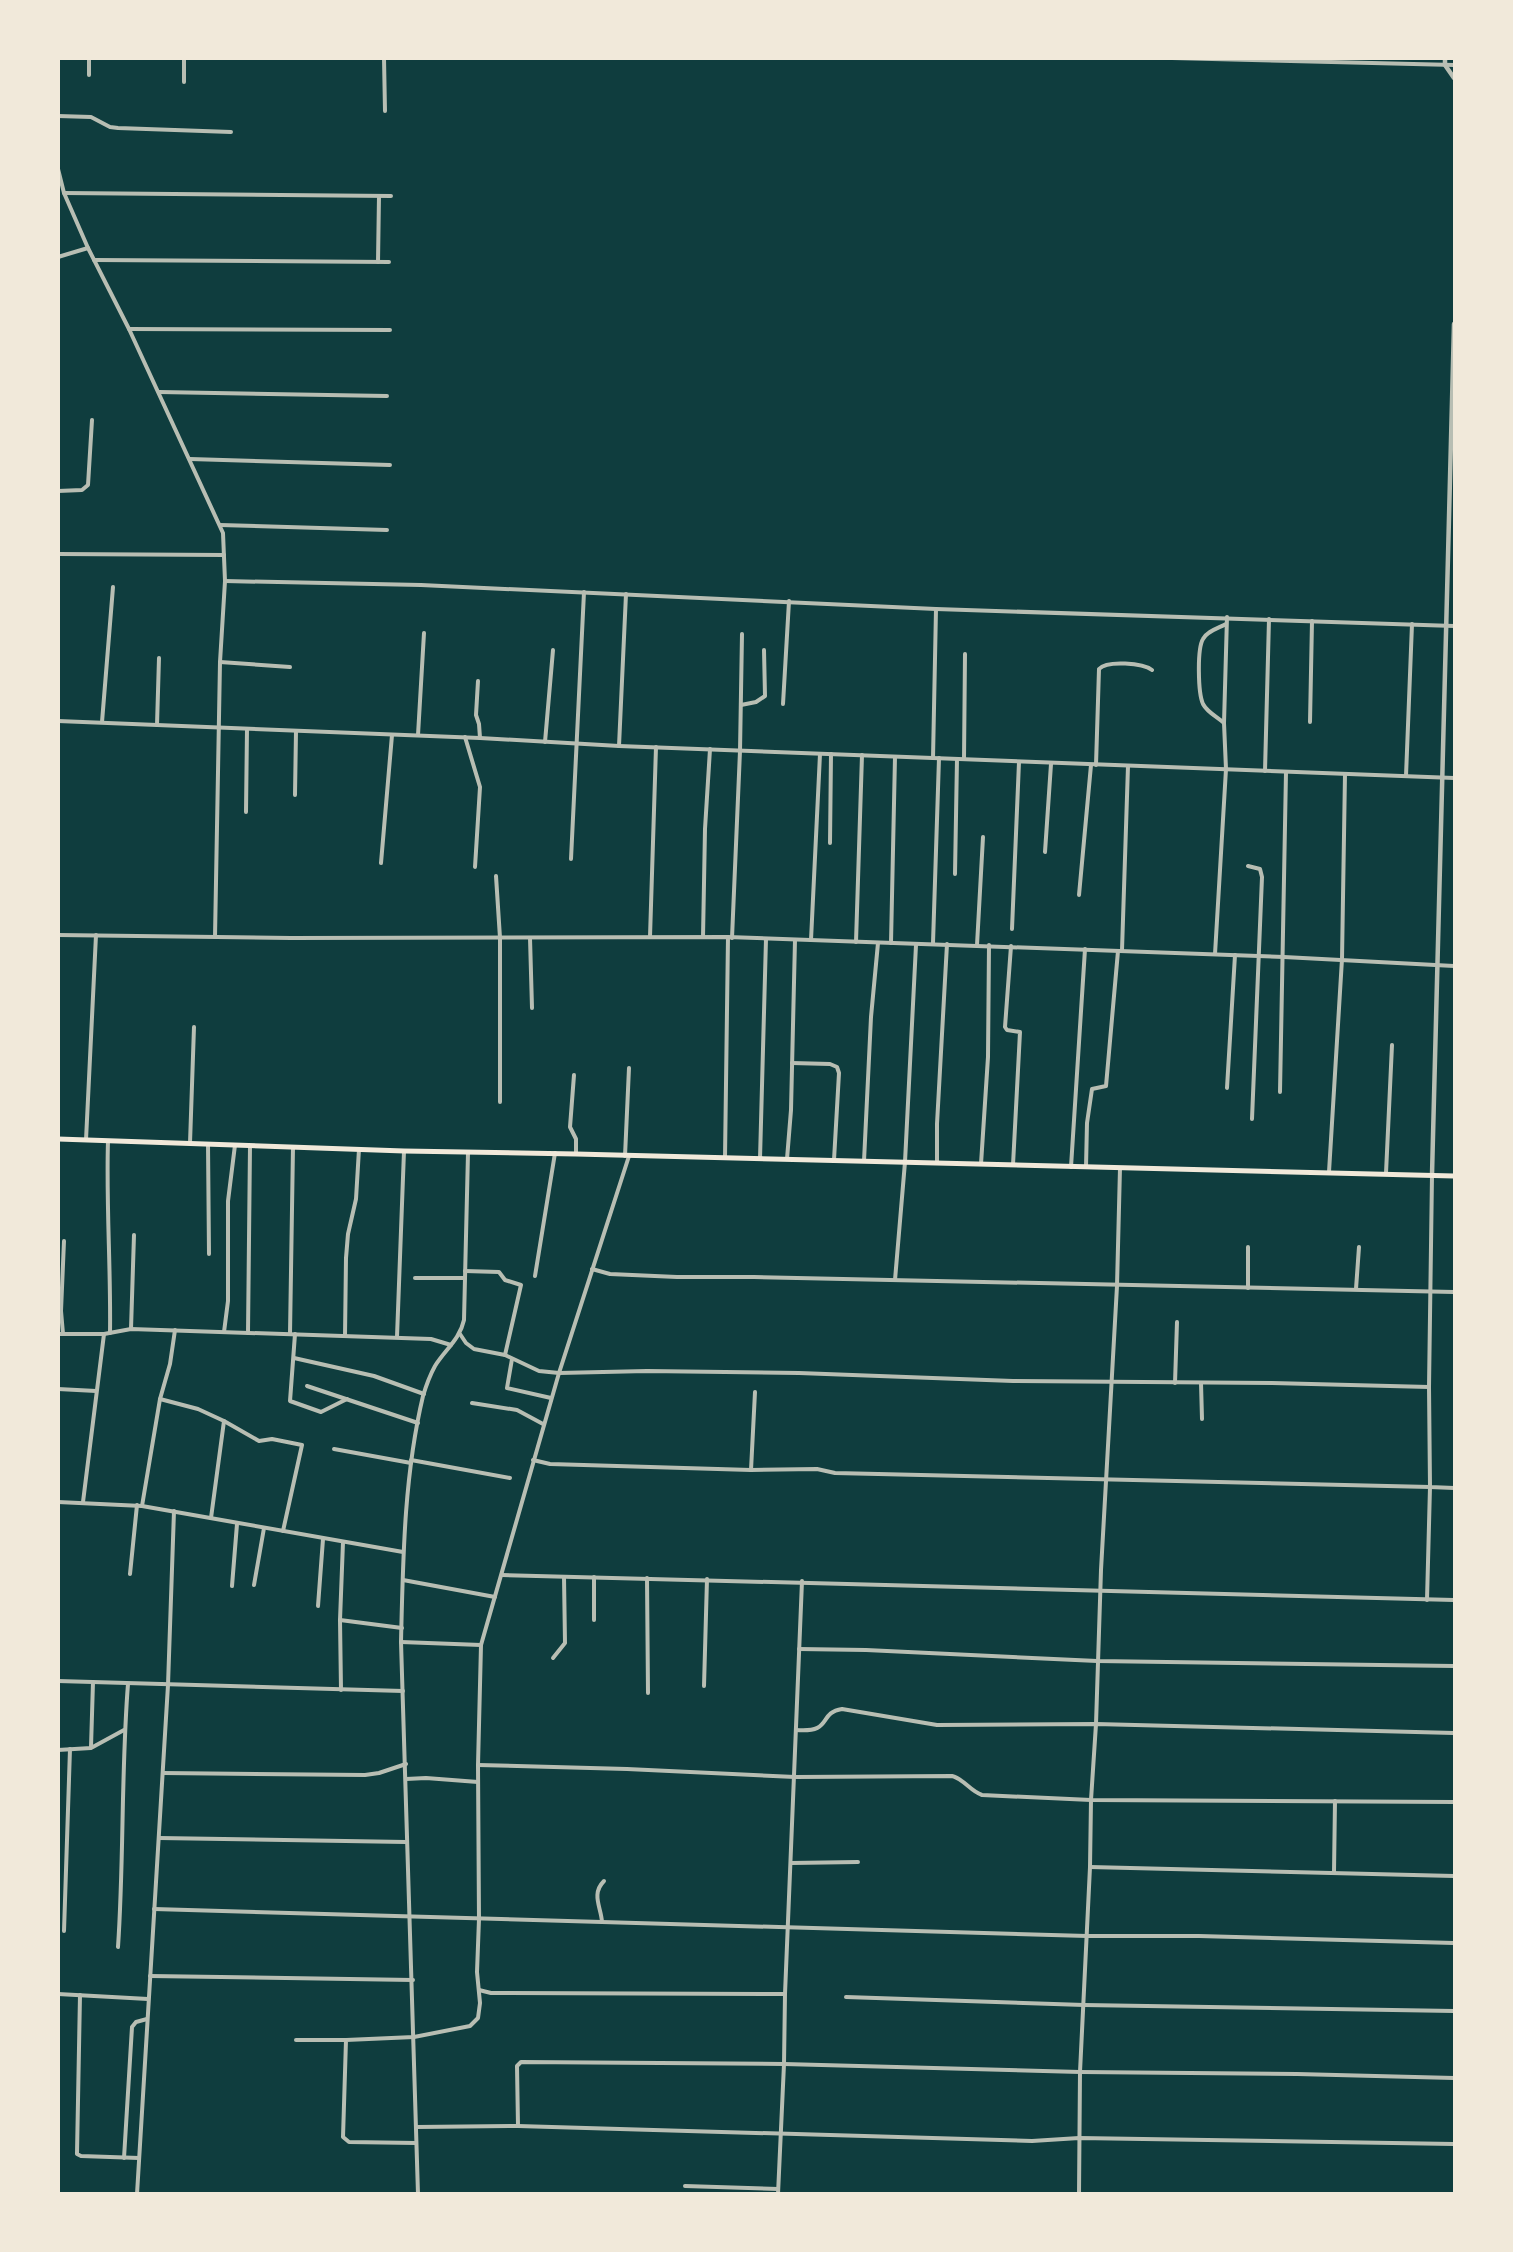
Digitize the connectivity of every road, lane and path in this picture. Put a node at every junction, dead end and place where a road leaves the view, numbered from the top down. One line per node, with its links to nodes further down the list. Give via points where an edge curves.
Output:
1 (89, 58): 7 (street)
2 (184, 58): 9 (street)
3 (384, 58): 10 (street)
4 (1172, 58): 5 (street)
5 (1445, 62): 6 (street); 8 (street)
6 (1455, 65)
7 (89, 75)
8 (1455, 78)
9 (184, 82)
10 (385, 111)
11 (58, 116): 12 (street, via 91,117 118,128)
12 (231, 132)
13 (58, 169): 14 (street)
14 (59, 177): 15 (street)
15 (64, 193): 16 (street); 18 (street)
16 (378, 196): 17 (street); 21 (street)
17 (391, 196)
18 (88, 248): 19 (street); 20 (street)
19 (58, 257)
20 (94, 260): 21 (street); 24 (street)
21 (378, 262): 22 (street)
22 (389, 262)
23 (1455, 324): 26 (street)
24 (129, 329): 25 (street); 27 (street)
25 (390, 330)
26 (1454, 341): 29 (street)
27 (159, 392): 28 (street); 31 (street)
28 (387, 396)
29 (1453, 409): 49 (street)
30 (92, 420): 33 (street, via 87,484 82,490)
31 (190, 459): 32 (street); 34 (street)
32 (390, 465)
33 (58, 491)
34 (220, 525): 35 (street); 37 (street)
35 (387, 530)
36 (58, 554): 37 (street)
37 (224, 555): 38 (street)
38 (225, 581): 40 (street); 57 (street)
39 (113, 587): 64 (street)
40 (584, 592): 41 (street); 76 (street)
41 (626, 594): 42 (street); 77 (street)
42 (789, 601): 43 (street); 61 (street)
43 (936, 609): 44 (street); 85 (street)
44 (1227, 617): 45 (street); 47 (street)
45 (1269, 619): 46 (street); 94 (street)
46 (1312, 621): 48 (street); 65 (street)
47 (1226, 624): 66 (street); 66 (street, via 1202,639 1200,659 1204,706)
48 (1412, 624): 49 (street); 97 (street)
49 (1447, 626): 50 (street); 98 (street)
50 (1455, 626)
51 (423, 633): 72 (street)
52 (742, 634): 62 (street)
53 (553, 650): 75 (street)
54 (764, 650): 62 (street, via 765,696)
55 (965, 654): 88 (street)
56 (159, 658): 67 (street)
57 (220, 662): 58 (street); 68 (street)
58 (290, 667)
59 (1152, 670): 91 (street, via 1142,665 1106,664 1099,669)
60 (478, 681): 74 (street)
61 (783, 704)
62 (741, 705): 80 (street)
63 (58, 721): 64 (street)
64 (102, 722): 67 (street)
65 (1310, 722)
66 (1224, 723): 93 (street)
67 (157, 725): 68 (street)
68 (220, 728): 69 (street); 115 (street)
69 (247, 729): 70 (street); 101 (street)
70 (296, 731): 71 (street); 100 (street)
71 (392, 735): 72 (street); 106 (street)
72 (418, 735): 73 (street)
73 (467, 737): 74 (street); 108 (street, via 480,787)
74 (479, 738): 75 (street)
75 (545, 742): 76 (street)
76 (576, 744): 77 (street); 105 (street)
77 (619, 746): 78 (street)
78 (656, 747): 79 (street); 120 (street)
79 (710, 749): 80 (street); 116 (street)
80 (740, 751): 81 (street); 117 (street)
81 (820, 754): 82 (street); 123 (street)
82 (831, 754): 83 (street); 103 (street)
83 (862, 755): 84 (street); 124 (street)
84 (895, 757): 85 (street); 126 (street)
85 (933, 758): 86 (street)
86 (939, 758): 87 (street); 127 (street)
87 (957, 759): 88 (street); 109 (street)
88 (964, 759): 89 (street)
89 (1019, 762): 90 (street); 112 (street)
90 (1051, 764): 91 (street); 104 (street)
91 (1093, 765): 92 (street); 111 (street)
92 (1128, 766): 93 (street); 134 (street)
93 (1226, 769): 94 (street); 135 (street)
94 (1265, 771): 95 (street)
95 (1286, 772): 96 (street); 138 (street)
96 (1345, 774): 97 (street); 139 (street)
97 (1406, 776): 98 (street)
98 (1443, 778): 99 (street); 140 (street)
99 (1455, 778)
100 (295, 795)
101 (246, 812)
102 (983, 837): 130 (street)
103 (830, 843)
104 (1045, 852)
105 (571, 859)
106 (381, 863)
107 (1248, 866): 137 (street, via 1260,869 1262,877)
108 (475, 867)
109 (955, 874)
110 (496, 876): 118 (street)
111 (1079, 895)
112 (1012, 929)
113 (58, 935): 114 (street)
114 (96, 935): 115 (street); 153 (street)
115 (215, 937): 118 (street)
116 (703, 937): 117 (street); 120 (street)
117 (730, 937): 121 (street); 166 (street)
118 (500, 938): 119 (street); 150 (street)
119 (530, 938): 120 (street); 142 (street)
120 (650, 938)
121 (766, 939): 122 (street); 167 (street)
122 (795, 940): 123 (street); 145 (street)
123 (811, 940): 124 (street)
124 (856, 942): 125 (street)
125 (878, 943): 126 (street); 170 (street)
126 (891, 943): 129 (street)
127 (933, 944): 128 (street); 129 (street)
128 (947, 944): 130 (street); 172 (street)
129 (916, 945): 171 (street)
130 (977, 945): 131 (street)
131 (988, 945): 132 (street); 173 (street, via 988,1057)
132 (1011, 946): 133 (street); 174 (street, via 1005,1027 1020,1031)
133 (1085, 949): 134 (street); 175 (street)
134 (1120, 950): 135 (street); 176 (street, via 1106,1086 1092,1089)
135 (1215, 954): 136 (street)
136 (1235, 955): 137 (street); 148 (street)
137 (1261, 956): 138 (street); 151 (street)
138 (1284, 957): 139 (street); 149 (street)
139 (1342, 959): 140 (street); 178 (street)
140 (1438, 964): 141 (street); 180 (street)
141 (1455, 966)
142 (532, 1008)
143 (194, 1027): 155 (street)
144 (1392, 1045): 179 (street)
145 (792, 1064): 168 (street); 169 (street, via 837,1067)
146 (629, 1068): 165 (street)
147 (574, 1075): 164 (street, via 570,1127)
148 (1227, 1088)
149 (1280, 1092)
150 (501, 1102)
151 (1252, 1119)
152 (58, 1139): 153 (main road)
153 (86, 1140): 154 (main road)
154 (108, 1141): 155 (main road); 201 (street)
155 (190, 1143): 156 (main road)
156 (208, 1144): 157 (main road); 186 (street)
157 (235, 1145): 158 (main road); 202 (street, via 228,1201 228,1301)
158 (250, 1145): 159 (main road); 203 (street)
159 (292, 1146): 160 (main road); 206 (street)
160 (359, 1149): 161 (main road); 208 (street, via 356,1199 346,1252)
161 (404, 1151): 162 (main road); 209 (street)
162 (468, 1153): 163 (main road); 188 (street)
163 (555, 1154): 164 (main road); 189 (street)
164 (576, 1154): 165 (main road)
165 (627, 1156): 166 (main road); 187 (street)
166 (725, 1159): 167 (main road)
167 (760, 1159): 168 (main road)
168 (788, 1159): 169 (main road)
169 (834, 1160): 170 (main road)
170 (864, 1161): 171 (main road)
171 (905, 1162): 172 (main road); 192 (street)
172 (937, 1163): 173 (main road)
173 (981, 1164): 174 (main road)
174 (1013, 1165): 175 (main road)
175 (1071, 1167): 176 (main road)
176 (1086, 1167): 177 (main road)
177 (1120, 1168): 178 (main road); 193 (street)
178 (1329, 1172): 179 (main road)
179 (1386, 1173): 180 (main road)
180 (1432, 1176): 181 (main road); 196 (street)
181 (1455, 1176)
182 (134, 1235): 199 (street)
183 (64, 1241): 204 (street)
184 (1248, 1247): 194 (street)
185 (1359, 1247): 195 (street)
186 (209, 1254)
187 (592, 1269): 192 (street, via 610,1274 677,1277); 214 (street)
188 (465, 1271): 191 (street); 211 (street, via 499,1272 505,1280 521,1285)
189 (535, 1276)
190 (414, 1278): 191 (street)
191 (465, 1278): 207 (street)
192 (895, 1280): 193 (street)
193 (1117, 1286): 194 (street); 215 (street)
194 (1248, 1288): 195 (street)
195 (1356, 1289): 196 (street)
196 (1430, 1291): 197 (street); 219 (street)
197 (1455, 1292)
198 (1177, 1322): 216 (street)
199 (131, 1329): 200 (street); 201 (street)
200 (175, 1330): 202 (street); 225 (street)
201 (110, 1332): 205 (street)
202 (224, 1332): 203 (street)
203 (248, 1333): 206 (street)
204 (61, 1334): 205 (street)
205 (104, 1334): 221 (street)
206 (292, 1334): 208 (street); 212 (street)
207 (460, 1334): 210 (street); 211 (street, via 474,1349)
208 (345, 1336): 209 (street)
209 (397, 1337): 210 (street, via 431,1339)
210 (451, 1345): 223 (street, via 435,1366)
211 (505, 1355): 213 (street)
212 (294, 1358): 223 (street, via 374,1376); 226 (street, via 290,1401 321,1412)
213 (512, 1359): 214 (street, via 539,1371); 224 (street, via 507,1388)
214 (559, 1373): 215 (street, via 799,1373); 224 (street)
215 (1112, 1383): 216 (street); 237 (street)
216 (1175, 1383): 217 (street)
217 (1201, 1383): 219 (street); 228 (street)
218 (307, 1386): 226 (street)
219 (1429, 1387): 238 (street)
220 (58, 1389): 221 (street)
221 (96, 1391): 241 (street)
222 (755, 1392): 235 (street)
223 (424, 1394): 230 (street)
224 (551, 1398): 231 (street)
225 (160, 1399): 229 (street); 242 (street)
226 (347, 1399): 230 (street)
227 (472, 1403): 231 (street, via 517,1410)
228 (1202, 1419)
229 (224, 1421): 244 (street); 247 (street, via 259,1441 272,1439 302,1445)
230 (418, 1423): 234 (street)
231 (543, 1424): 233 (street)
232 (334, 1449): 234 (street)
233 (533, 1460): 235 (street, via 550,1464); 252 (street)
234 (411, 1461): 236 (street); 250 (street)
235 (751, 1470): 237 (street)
236 (510, 1478)
237 (1106, 1480): 238 (street); 261 (street)
238 (1430, 1487): 239 (street); 263 (street)
239 (1455, 1488)
240 (58, 1502): 241 (street)
241 (83, 1502): 242 (street)
242 (140, 1506): 243 (street); 251 (street)
243 (174, 1511): 244 (street); 278 (street)
244 (211, 1518): 245 (street)
245 (237, 1524): 246 (street); 260 (street)
246 (264, 1528): 247 (street); 259 (street)
247 (283, 1532): 248 (street)
248 (323, 1539): 249 (street); 265 (street)
249 (343, 1542): 250 (street); 266 (street)
250 (403, 1552): 257 (street)
251 (130, 1574)
252 (502, 1575): 253 (street); 262 (street)
253 (564, 1577): 254 (street); 272 (street, via 565,1640)
254 (594, 1577): 255 (street); 267 (street)
255 (647, 1578): 256 (street); 282 (street)
256 (707, 1579): 258 (street); 279 (street)
257 (403, 1580): 262 (street); 268 (street)
258 (802, 1581): 261 (street); 271 (street)
259 (254, 1585)
260 (232, 1586)
261 (1100, 1589): 263 (street); 273 (street)
262 (495, 1597): 270 (street)
263 (1426, 1599): 264 (street)
264 (1455, 1600)
265 (318, 1606)
266 (340, 1620): 268 (street); 280 (street)
267 (594, 1620)
268 (402, 1628): 269 (street)
269 (401, 1642): 270 (street); 281 (street)
270 (481, 1645): 291 (street)
271 (799, 1649): 273 (street); 285 (street)
272 (553, 1658)
273 (1097, 1661): 274 (street); 283 (street)
274 (1455, 1666)
275 (58, 1681): 276 (street)
276 (93, 1682): 277 (street); 287 (street)
277 (128, 1684): 278 (street); 284 (street)
278 (168, 1685): 280 (street); 292 (street)
279 (704, 1686)
280 (341, 1690): 281 (street)
281 (403, 1691): 290 (street)
282 (648, 1692)
283 (1096, 1724): 285 (street, via 926,1724 842,1709 831,1713 819,1729); 286 (street); 296 (street)
284 (124, 1730): 287 (street); 315 (street)
285 (796, 1730): 293 (street)
286 (1455, 1733)
287 (91, 1748): 288 (street)
288 (70, 1749): 289 (street); 312 (street)
289 (58, 1750)
290 (406, 1764): 292 (street, via 365,1775); 294 (street)
291 (478, 1765): 293 (street); 295 (street)
292 (163, 1773): 299 (street)
293 (795, 1777): 296 (street, via 952,1776 982,1796); 302 (street)
294 (406, 1779): 295 (street); 300 (street)
295 (478, 1782): 309 (street)
296 (1091, 1800): 297 (street); 303 (street)
297 (1335, 1801): 298 (street); 304 (street)
298 (1455, 1802)
299 (159, 1838): 300 (street); 307 (street)
300 (406, 1842): 308 (street)
301 (858, 1862): 302 (street)
302 (791, 1863): 311 (street)
303 (1090, 1867): 304 (street); 313 (street)
304 (1334, 1872): 305 (street)
305 (1455, 1876)
306 (604, 1881): 310 (street, via 597,1895)
307 (154, 1909): 308 (street); 316 (street)
308 (410, 1916): 309 (street); 317 (street)
309 (479, 1919): 310 (street); 318 (street)
310 (602, 1922): 311 (street)
311 (788, 1928): 313 (street); 320 (street)
312 (64, 1931)
313 (1087, 1936): 314 (street); 324 (street)
314 (1455, 1943)
315 (118, 1947)
316 (150, 1977): 317 (street); 323 (street)
317 (413, 1980): 327 (street)
318 (479, 1990): 320 (street); 327 (street, via 479,2013 470,2026)
319 (58, 1994): 321 (street)
320 (785, 1994): 330 (street)
321 (80, 1995): 323 (street); 339 (street, via 75,2150 81,2156)
322 (846, 1997): 324 (street)
323 (148, 2000): 326 (street)
324 (1084, 2005): 325 (street); 331 (street)
325 (1455, 2011)
326 (147, 2019): 339 (street, via 132,2027); 340 (street)
327 (414, 2037): 329 (street); 334 (street)
328 (296, 2040): 329 (street)
329 (346, 2040): 337 (street, via 342,2137 349,2142)
330 (784, 2064): 331 (street); 333 (street, via 520,2063); 335 (street)
331 (1080, 2072): 332 (street); 336 (street)
332 (1455, 2078)
333 (518, 2126): 334 (street); 335 (street)
334 (416, 2127): 337 (street)
335 (781, 2135): 336 (street, via 1039,2141); 342 (street)
336 (1079, 2138): 338 (street); 345 (street)
337 (416, 2143): 344 (street)
338 (1455, 2144)
339 (124, 2158): 340 (street)
340 (139, 2158): 343 (street)
341 (685, 2186): 342 (street)
342 (778, 2191)
343 (137, 2193)
344 (418, 2193)
345 (1079, 2193)

